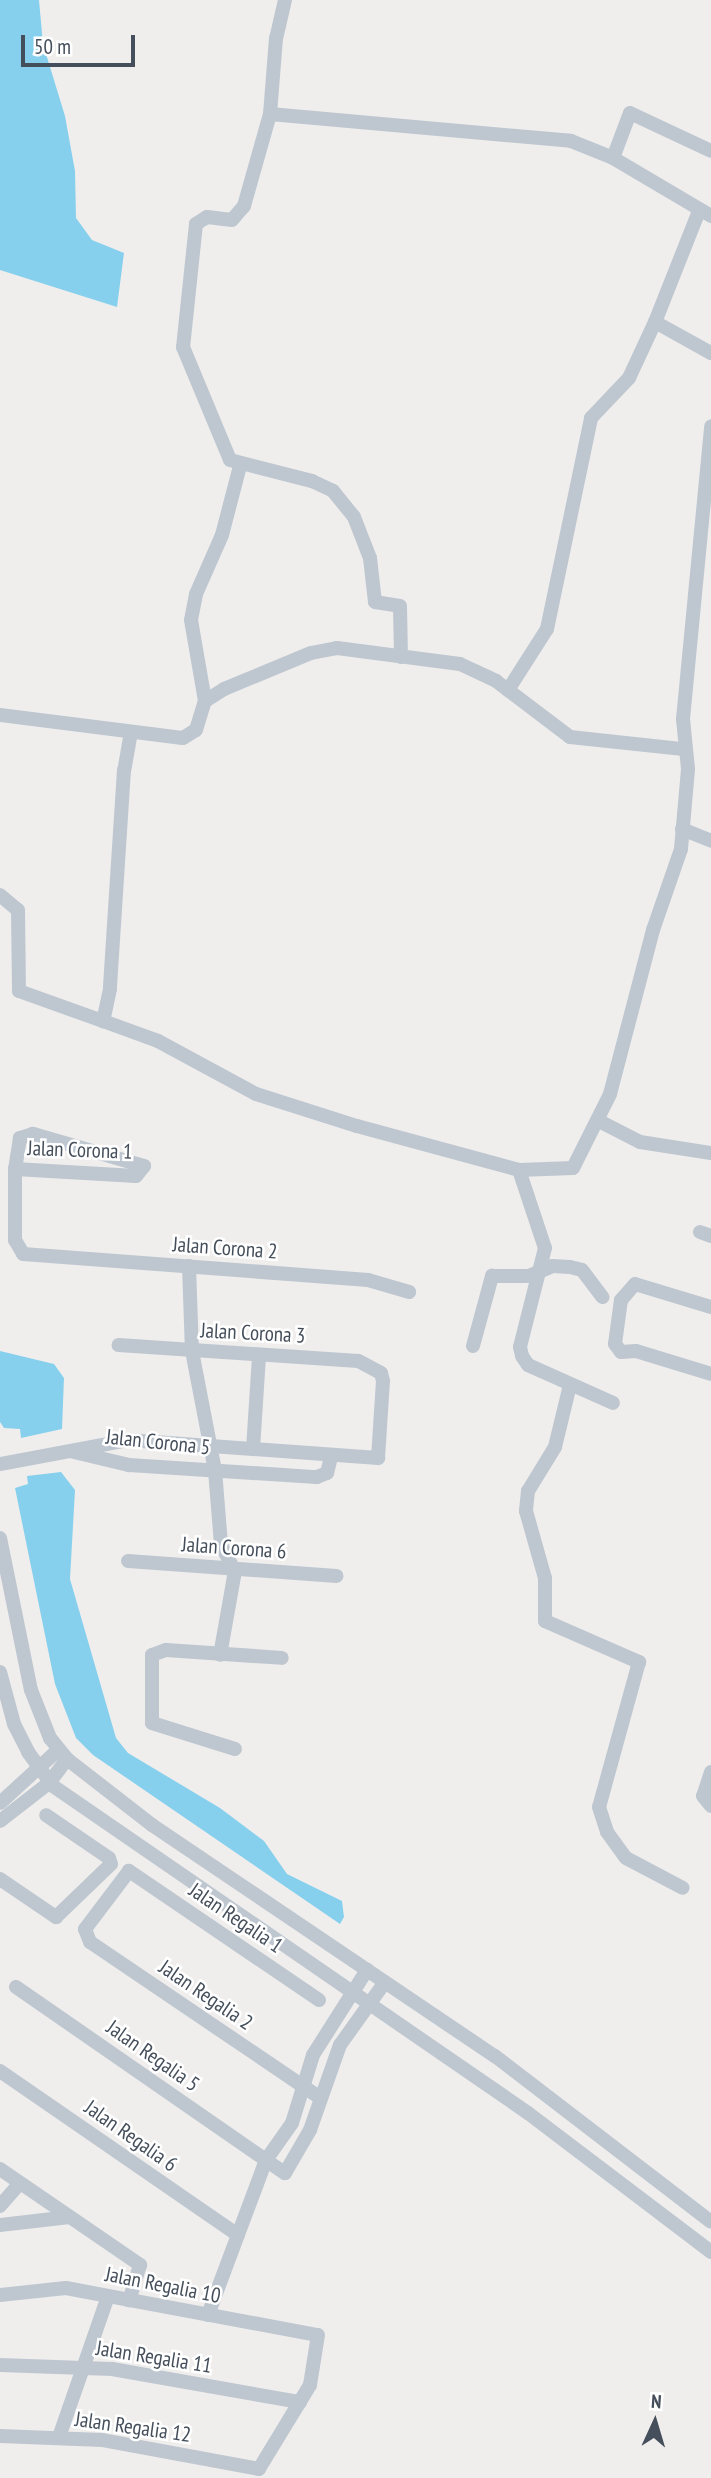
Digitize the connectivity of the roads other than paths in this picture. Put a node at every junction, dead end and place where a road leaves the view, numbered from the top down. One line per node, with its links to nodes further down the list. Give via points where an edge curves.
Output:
1 (285, 0): 2 (street, via 276,37)
2 (270, 114): 4 (street, via 571,141); 9 (street, via 240,214 232,220 207,217 196,223 183,338 185,355 228,455)
3 (711, 151): 4 (street, via 629,113)
4 (613, 158): 5 (street)
5 (705, 213): 6 (street)
6 (654, 322): 7 (street); 11 (street, via 629,378 591,418 547,629)
7 (711, 353)
8 (711, 426): 15 (street, via 697,538)
9 (240, 466): 10 (street, via 313,481 333,491 354,517 370,558 375,601 400,606); 12 (street, via 222,535 196,594 191,620)
10 (401, 657): 11 (street, via 460,664); 12 (street, via 337,648 311,653)
11 (508, 691): 15 (street, via 570,737)
12 (205, 701): 14 (street, via 196,730 183,738)
13 (0, 715): 14 (street)
14 (131, 732): 19 (street, via 124,770 110,989)
15 (684, 749): 16 (street, via 688,769)
16 (682, 829): 17 (street); 20 (street, via 675,875 653,929 646,970)
17 (711, 841)
18 (0, 895): 19 (street, via 18,909 19,990)
19 (103, 1021): 23 (street, via 158,1041 256,1094)
20 (599, 1121): 21 (street, via 618,1135 640,1142); 23 (street, via 573,1168)
21 (711, 1153)
22 (15, 1169): 22 (street, Jalan Corona 1, via 20,1138 33,1134 141,1162 144,1170 136,1176); 24 (street, Jalan Corona 2, via 15,1240 23,1254)
23 (519, 1170): 25 (street, via 544,1239)
24 (189, 1266): 26 (street, Jalan Corona 2, via 368,1280); 31 (street)
25 (539, 1272): 27 (street, via 552,1266 582,1270); 30 (street, via 492,1276); 34 (street, via 520,1347 528,1365)
26 (409, 1292)
27 (602, 1297)
28 (711, 1307): 33 (street, via 635,1284 621,1300 615,1344 621,1352 636,1352)
29 (119, 1345): 31 (street, Jalan Corona 3)
30 (473, 1346)
31 (192, 1351): 32 (street, Jalan Corona 3); 36 (street)
32 (258, 1356): 37 (street); 40 (street, Jalan Corona 3, via 342,1357 381,1373)
33 (711, 1374)
34 (570, 1385): 35 (street); 60 (street, via 555,1447 528,1491 526,1511 545,1578 545,1621 639,1662 599,1807 607,1832 626,1858)
35 (613, 1403)
36 (207, 1447): 37 (street, Jalan Corona 5); 38 (street, Jalan Corona 5, via 128,1440); 42 (street)
37 (253, 1449): 39 (street, Jalan Corona 5)
38 (66, 1450): 41 (street); 42 (street, Jalan Corona 5, via 129,1465)
39 (331, 1457): 40 (street, Jalan Corona 5); 42 (street, Jalan Corona 5, via 327,1473 317,1477)
40 (378, 1458)
41 (0, 1464)
42 (215, 1470): 45 (street, via 221,1545)
43 (0, 1538): 51 (street, via 32,1690)
44 (128, 1561): 45 (street, Jalan Corona 6)
45 (235, 1571): 46 (street, Jalan Corona 6); 47 (street)
46 (336, 1576)
47 (220, 1655): 48 (street); 50 (street, via 154,1651 152,1724)
48 (282, 1658)
49 (0, 1672): 52 (street, via 14,1724)
50 (235, 1749)
51 (62, 1754): 52 (street); 54 (street); 62 (street, via 118,1801)
52 (39, 1770): 54 (street); 55 (street)
53 (711, 1772): 56 (street, via 703,1796)
54 (49, 1783): 58 (street); 65 (street)
55 (0, 1802)
56 (709, 1806)
57 (46, 1815): 59 (street, via 111,1860 56,1917)
58 (0, 1821)
59 (0, 1879)
60 (683, 1888)
61 (86, 1937): 66 (street, Jalan Regalia 1, via 85,1929 129,1871); 69 (street, Jalan Regalia 2)
62 (367, 1970): 63 (street); 65 (street)
63 (385, 1982): 67 (street); 76 (street, via 495,2056)
64 (16, 1987): 71 (street, Jalan Regalia 5)
65 (353, 1992): 67 (street); 69 (street, via 321,2039)
66 (320, 2000)
67 (369, 2002): 70 (street, via 340,2045); 79 (street, via 528,2113)
68 (0, 2071): 78 (street, Jalan Regalia 6)
69 (303, 2086): 70 (street, Jalan Regalia 2); 71 (street, via 292,2123)
70 (320, 2098): 71 (street, via 310,2130 285,2173)
71 (266, 2160): 78 (street)
72 (0, 2169): 73 (street)
73 (20, 2183): 74 (street); 75 (street)
74 (0, 2206)
75 (70, 2217): 77 (street); 82 (street, via 140,2265)
76 (711, 2222)
77 (0, 2225)
78 (238, 2235): 83 (street)
79 (711, 2252)
80 (0, 2295): 81 (street, Jalan Regalia 10, via 66,2288)
81 (108, 2296): 82 (street, Jalan Regalia 10); 85 (street)
82 (129, 2300): 83 (street, Jalan Regalia 10)
83 (208, 2315): 86 (street, Jalan Regalia 10, via 318,2336 310,2385)
84 (0, 2365): 85 (street, Jalan Regalia 11)
85 (84, 2367): 86 (street, Jalan Regalia 11); 88 (street)
86 (300, 2402): 88 (street, Jalan Regalia 12, via 259,2469 102,2440)
87 (0, 2436): 88 (street, Jalan Regalia 12)
88 (59, 2437)

